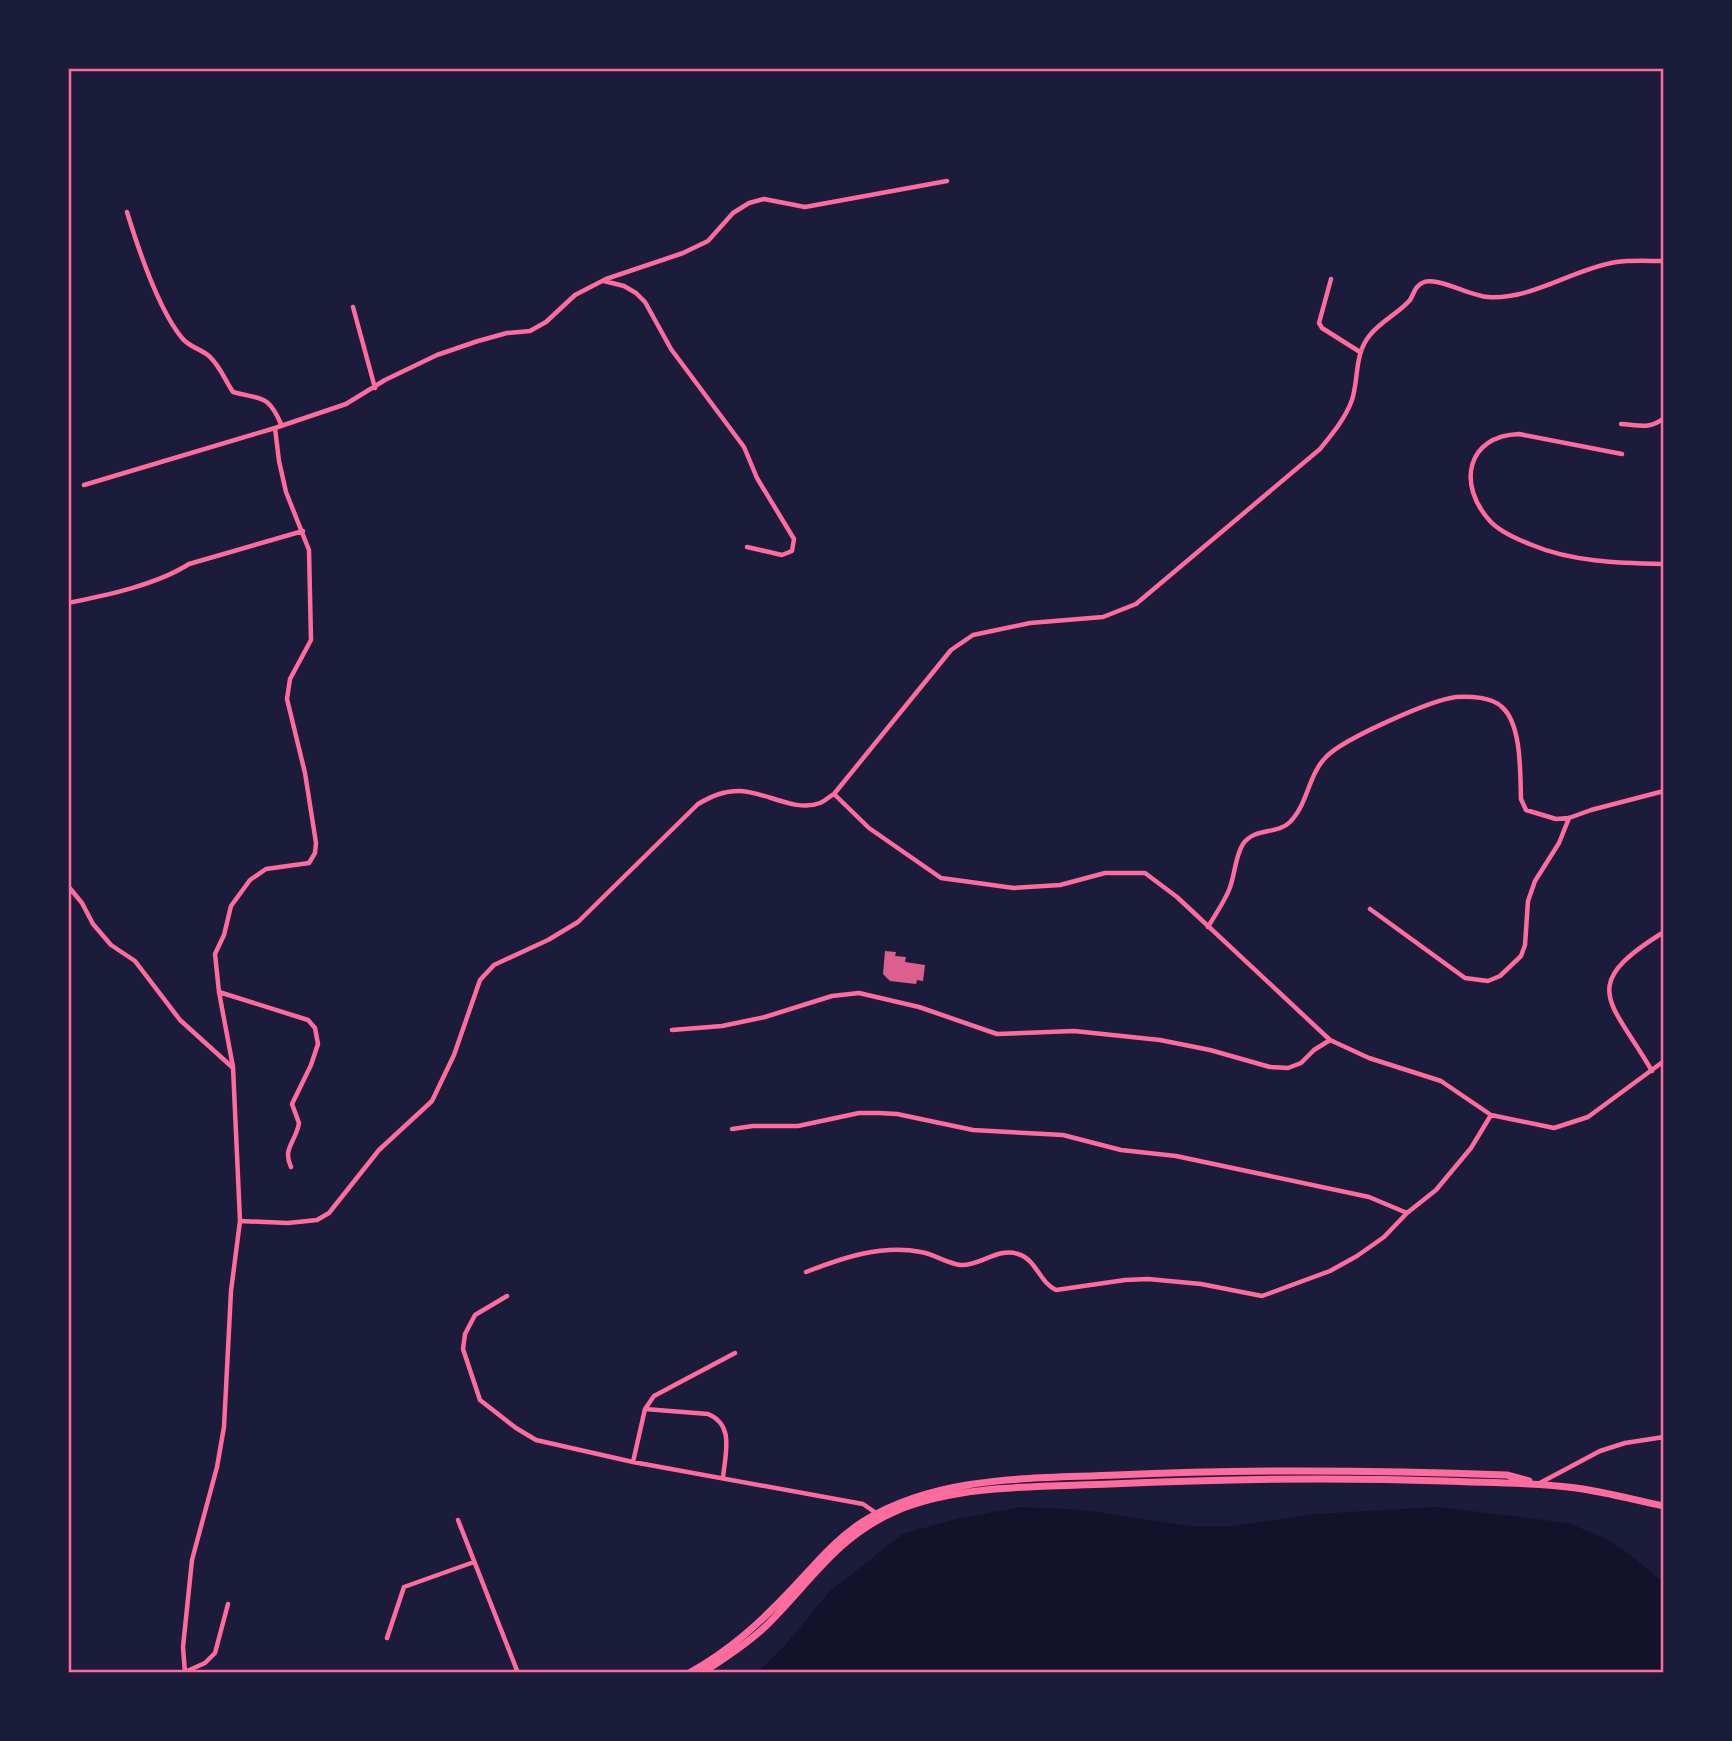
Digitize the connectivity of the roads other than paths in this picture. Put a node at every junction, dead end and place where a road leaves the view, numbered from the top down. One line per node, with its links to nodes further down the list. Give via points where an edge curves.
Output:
1 (947, 180): 5 (street, via 805,207 764,199 750,203 733,213 708,241)
2 (127, 212): 11 (street, via 154,287 183,340 216,363 233,393 266,401)
3 (1664, 261): 7 (street, via 1616,262 1517,294 1489,297 1433,279 1415,289 1369,336)
4 (1331, 279): 7 (street, via 1319,323)
5 (603, 281): 8 (street, via 575,295 546,323 530,331 437,355); 16 (street, via 624,286 645,302 671,349 744,447 794,540 792,551 782,555)
6 (353, 306): 8 (street)
7 (1360, 352): 20 (street, via 1351,402 1320,449 1136,604 1103,617 1030,623 973,635 951,650)
8 (375, 388): 11 (street, via 346,404)
9 (1664, 418): 10 (street, via 1644,428)
10 (1621, 424)
11 (281, 425): 12 (street)
12 (275, 428): 14 (street); 15 (street, via 286,492)
13 (1622, 454): 17 (street, via 1505,435 1486,443 1475,459 1469,477 1471,490 1491,523 1532,546 1621,563)
14 (84, 485)
15 (303, 531): 18 (street); 26 (street, via 309,550 311,640 290,679 287,699 305,773 315,853 309,863 266,869 250,880 231,906 215,954)
16 (747, 547)
17 (1664, 564)
18 (68, 603)
19 (1664, 791): 21 (street)
20 (834, 793): 24 (street, via 869,828 941,878 1014,888 1060,885 1105,873 1145,873); 36 (street, via 820,803 799,805 741,791 719,793 698,804 578,922 494,965 480,979 454,1055 432,1101 379,1150 329,1213 317,1220 288,1223)
21 (1569, 818): 23 (street, via 1528,901 1521,956 1500,976 1488,981 1465,978); 24 (street, via 1526,810 1521,799 1515,726 1502,706 1480,698 1455,697 1383,724 1326,757 1288,824 1250,836 1241,846 1229,890)
22 (68, 886): 30 (street, via 111,945 135,961 180,1020)
23 (1370, 909)
24 (1208, 927): 28 (street)
25 (1664, 932): 31 (street, via 1623,960 1608,987 1618,1018)
26 (219, 992): 30 (street); 34 (street, via 308,1020 318,1034 311,1065 292,1104 299,1124 287,1158)
27 (672, 1030): 28 (street, via 722,1026 859,993 919,1007 997,1034 1074,1031 1160,1040 1270,1067 1301,1063)
28 (1330, 1040): 32 (street, via 1441,1081)
29 (1664, 1061): 31 (street)
30 (233, 1067): 36 (street)
31 (1652, 1071): 32 (street, via 1588,1117 1554,1128)
32 (1491, 1115): 35 (street, via 1456,1168)
33 (732, 1129): 35 (street, via 798,1126 859,1113 897,1114 973,1130 1063,1135 1121,1150 1177,1156 1368,1197)
34 (291, 1167)
35 (1407, 1213): 37 (street, via 1357,1256 1262,1296 1149,1279 1056,1290 1025,1258 1009,1253 960,1265 897,1248)
36 (240, 1221): 51 (street, via 224,1427 192,1560 183,1647)
37 (806, 1272)
38 (507, 1296): 42 (street, via 475,1315 466,1334 463,1349 480,1400 536,1440)
39 (735, 1353): 40 (street, via 654,1396)
40 (645, 1409): 42 (street); 43 (street, via 717,1417 727,1433)
41 (1664, 1437): 44 (street, via 1600,1451)
42 (633, 1462): 43 (street)
43 (723, 1478): 46 (street, via 863,1504)
44 (1538, 1484): 45 (main road); 46 (main road, via 1507,1475 1286,1469 978,1482 918,1496)
45 (1664, 1506)
46 (880, 1516): 53 (main road, via 863,1522 825,1552 767,1615); 54 (main road, via 829,1556 765,1627)
47 (458, 1520): 48 (street)
48 (474, 1562): 50 (street, via 404,1587); 52 (street)
49 (228, 1604): 51 (street, via 215,1653)
50 (387, 1638)
51 (185, 1673)
52 (518, 1673)
53 (689, 1673)
54 (702, 1673)

